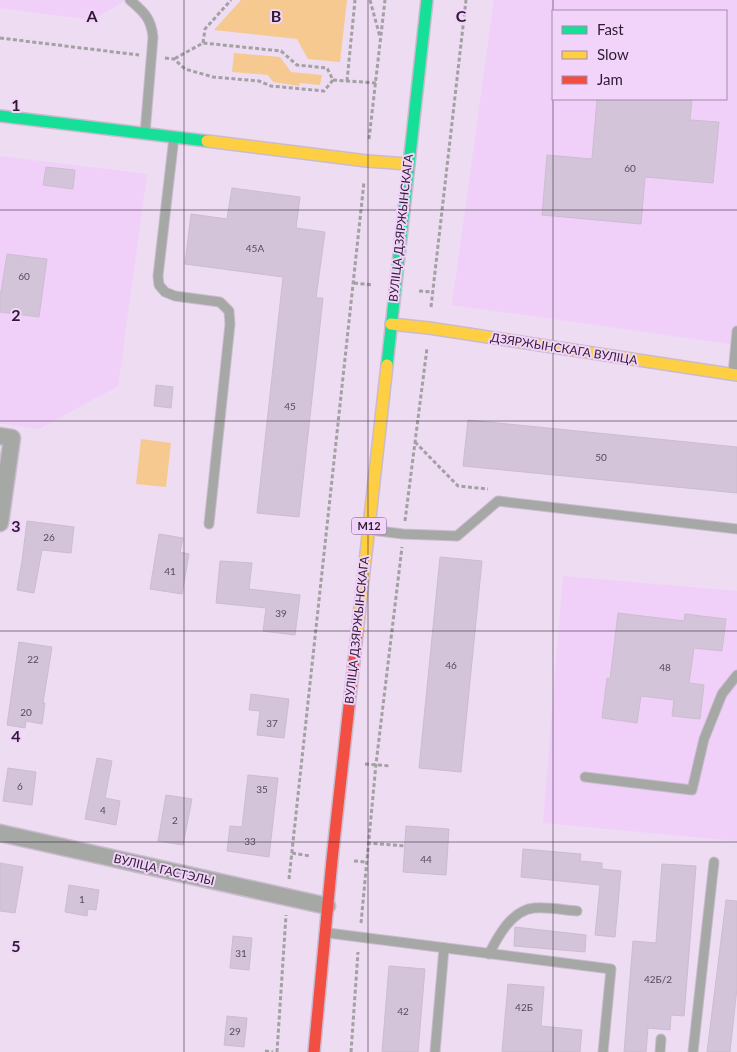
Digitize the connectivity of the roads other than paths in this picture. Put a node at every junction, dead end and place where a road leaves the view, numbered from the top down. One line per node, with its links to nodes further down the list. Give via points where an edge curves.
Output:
1 (130, 0): 4 (lane, via 148,17 154,37)
2 (427, 0): 6 (main road, ВУЛІЦА ДЗЯРЖЫНСКАГА / М12)
3 (0, 116): 4 (main road)
4 (145, 133): 5 (main road)
5 (174, 137): 6 (main road); 12 (lane, via 159,285 175,296 220,302 229,311)
6 (408, 164): 7 (main road, ВУЛІЦА ДЗЯРЖЫНСКАГА / М12)
7 (391, 324): 9 (main road, ДЗЯРЖЫНСКАГА ВУЛІЦА); 14 (main road, ВУЛІЦА ДЗЯРЖЫНСКАГА / М12)
8 (737, 331): 9 (lane)
9 (735, 375)
10 (0, 436): 11 (street, via 12,438)
11 (0, 523)
12 (209, 524)
13 (737, 529): 14 (lane, via 498,501 457,536)
14 (369, 530): 19 (main road, ВУЛІЦА ДЗЯРЖЫНСКАГА / М12)
15 (737, 675): 16 (lane, via 722,694 704,739 692,790)
16 (585, 777)
17 (0, 833): 19 (street, ВУЛІЦА ГАСТЭЛЫ)
18 (714, 862): 29 (lane)
19 (328, 906): 21 (main road, ВУЛІЦА ДЗЯРЖЫНСКАГА / М12)
20 (578, 911): 23 (lane, via 533,908 519,914 502,930)
21 (325, 933): 22 (lane); 25 (main road, ВУЛІЦА ДЗЯРЖЫНСКАГА / М12)
22 (444, 948): 23 (lane); 26 (lane)
23 (489, 954): 27 (lane, via 611,969)
24 (661, 1039): 28 (lane)
25 (314, 1052)
26 (435, 1052)
27 (603, 1052)
28 (660, 1052)
29 (693, 1052)

